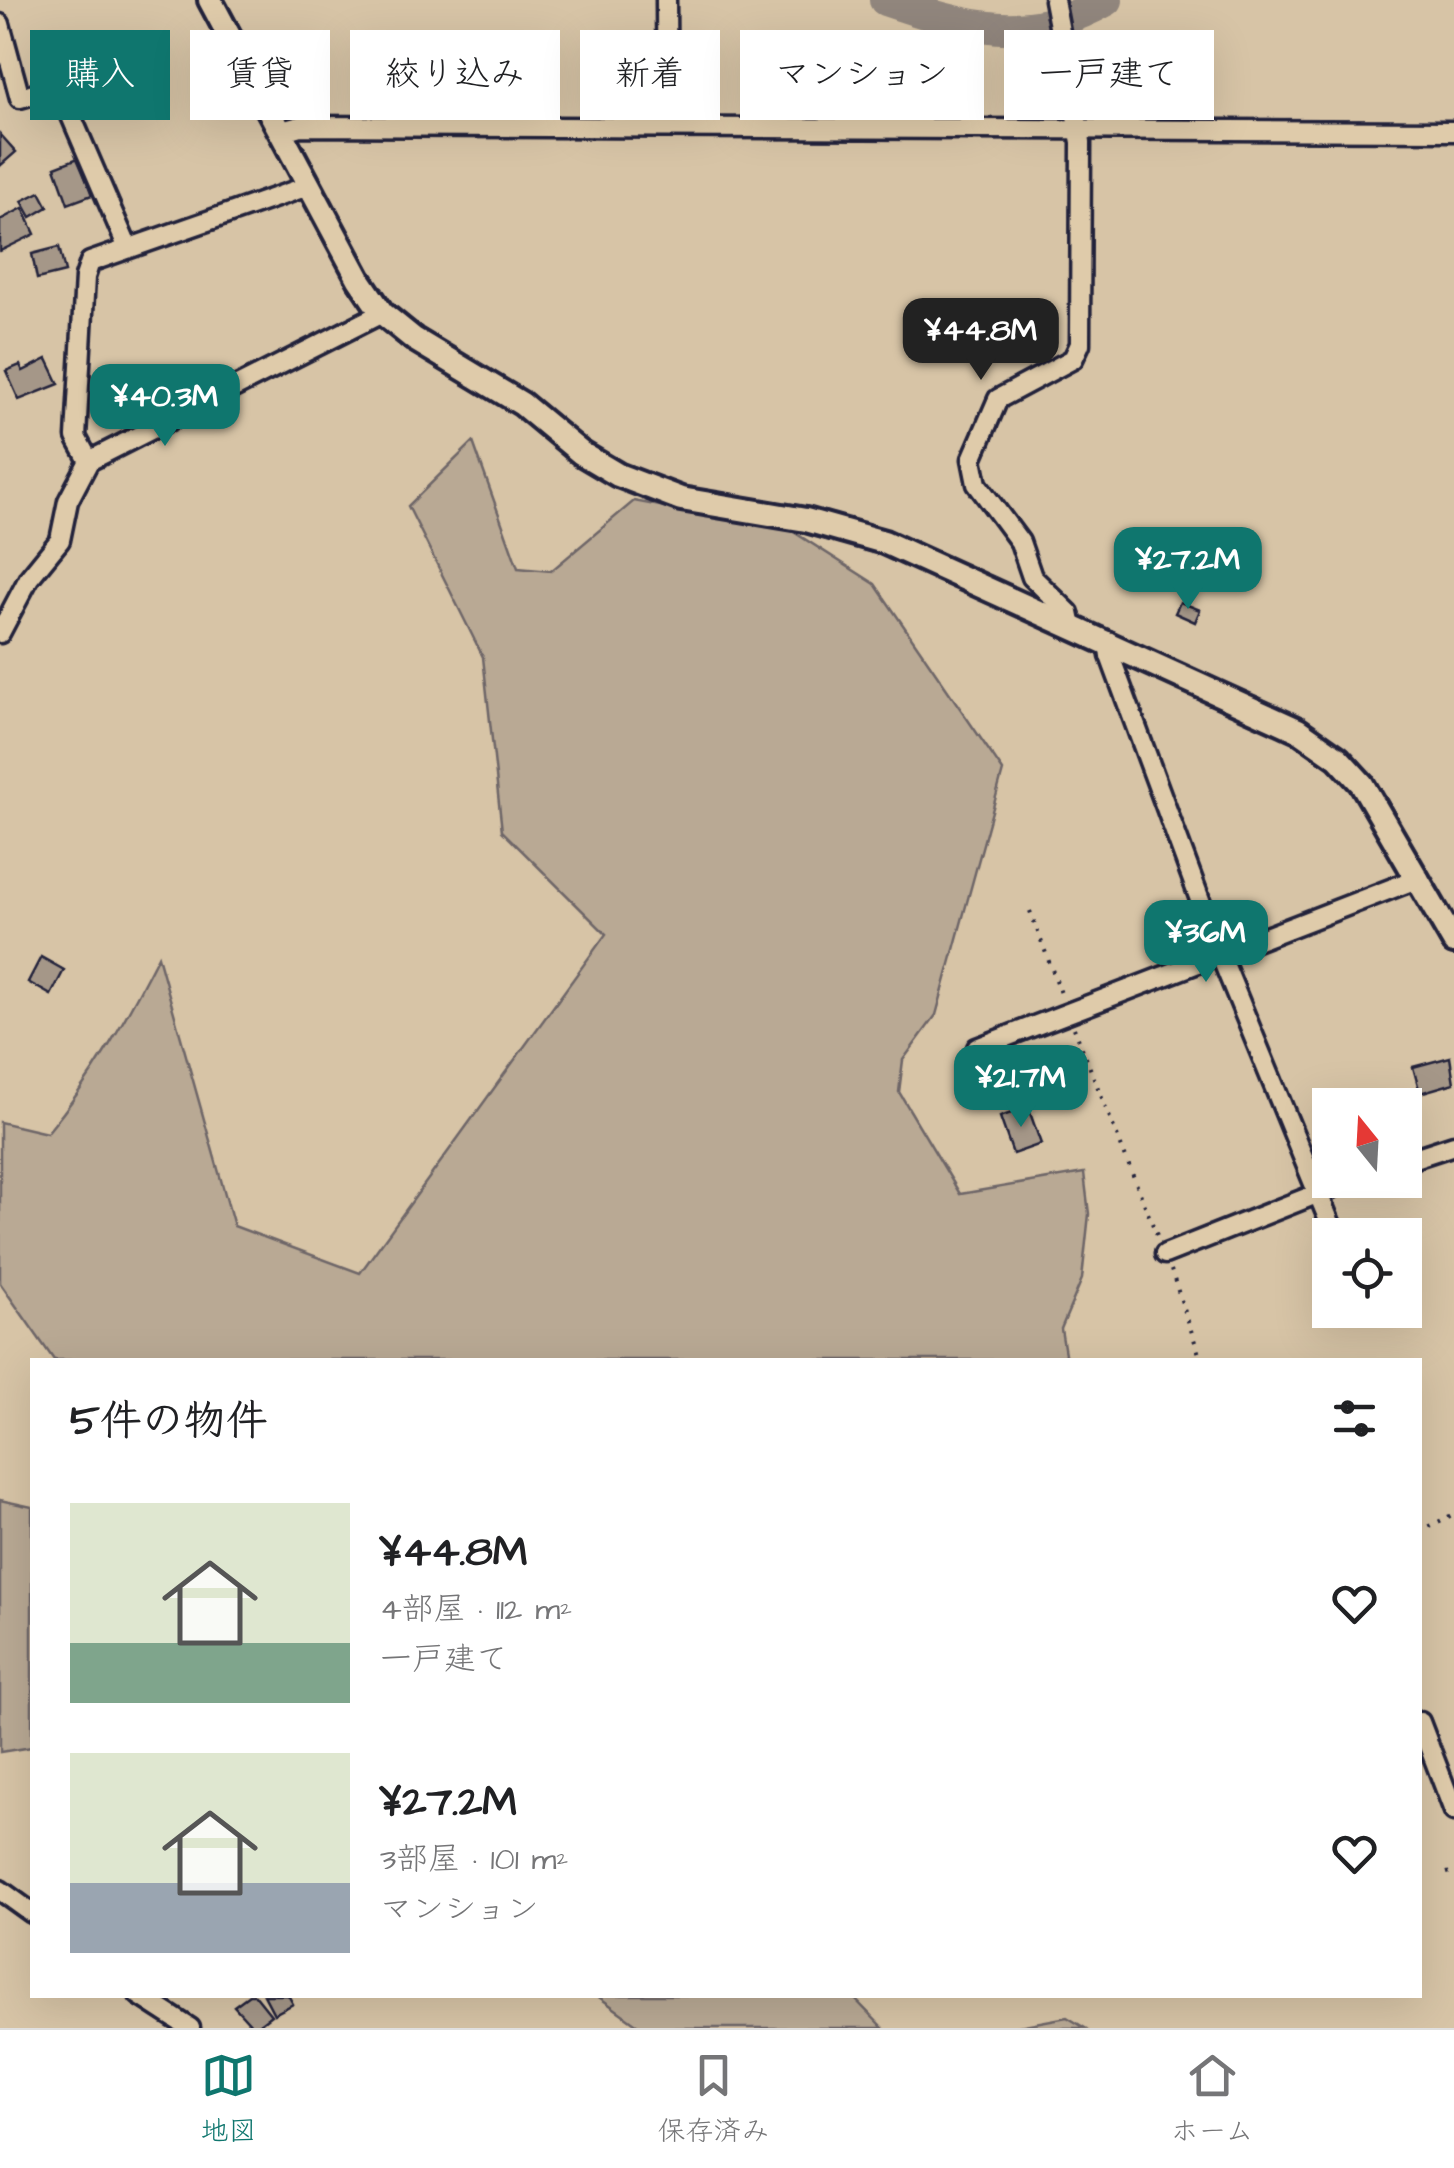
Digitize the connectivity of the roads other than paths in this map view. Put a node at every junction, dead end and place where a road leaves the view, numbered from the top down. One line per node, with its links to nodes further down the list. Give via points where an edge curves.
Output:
1 (210, 0): 8 (street)
2 (666, 0): 5 (street)
3 (1054, 0): 6 (street)
4 (0, 24): 10 (street, via 20,98 52,90 62,95)
5 (667, 126): 6 (street); 8 (street, via 300,126)
6 (1076, 128): 7 (street); 13 (street, via 1082,142 1080,344 1073,360 998,399 972,459 972,474 1020,542 1032,577 1069,613)
7 (1454, 130)
8 (279, 132): 9 (street)
9 (308, 186): 10 (street); 11 (street)
10 (127, 246): 12 (street, via 94,257 86,271 76,437)
11 (382, 313): 12 (street); 13 (street, via 618,475 681,499 846,529)
12 (90, 461): 14 (street, via 68,501 60,540 28,578)
13 (1072, 627): 15 (street)
14 (0, 633)
15 (1108, 641): 16 (street, via 1298,730 1338,758 1362,784); 18 (street)
16 (1419, 878): 17 (street); 18 (street)
17 (1454, 942)
18 (1220, 954): 19 (street); 22 (street)
19 (977, 1048)
20 (1454, 1145): 21 (street)
21 (1422, 1155)
22 (1312, 1177)
23 (1312, 1194): 24 (street)
24 (1165, 1254)
25 (1422, 1727): 26 (street)
26 (1454, 1811)
27 (0, 1890): 28 (street)
28 (30, 1912)
29 (144, 1998): 30 (street)
30 (190, 2028)

